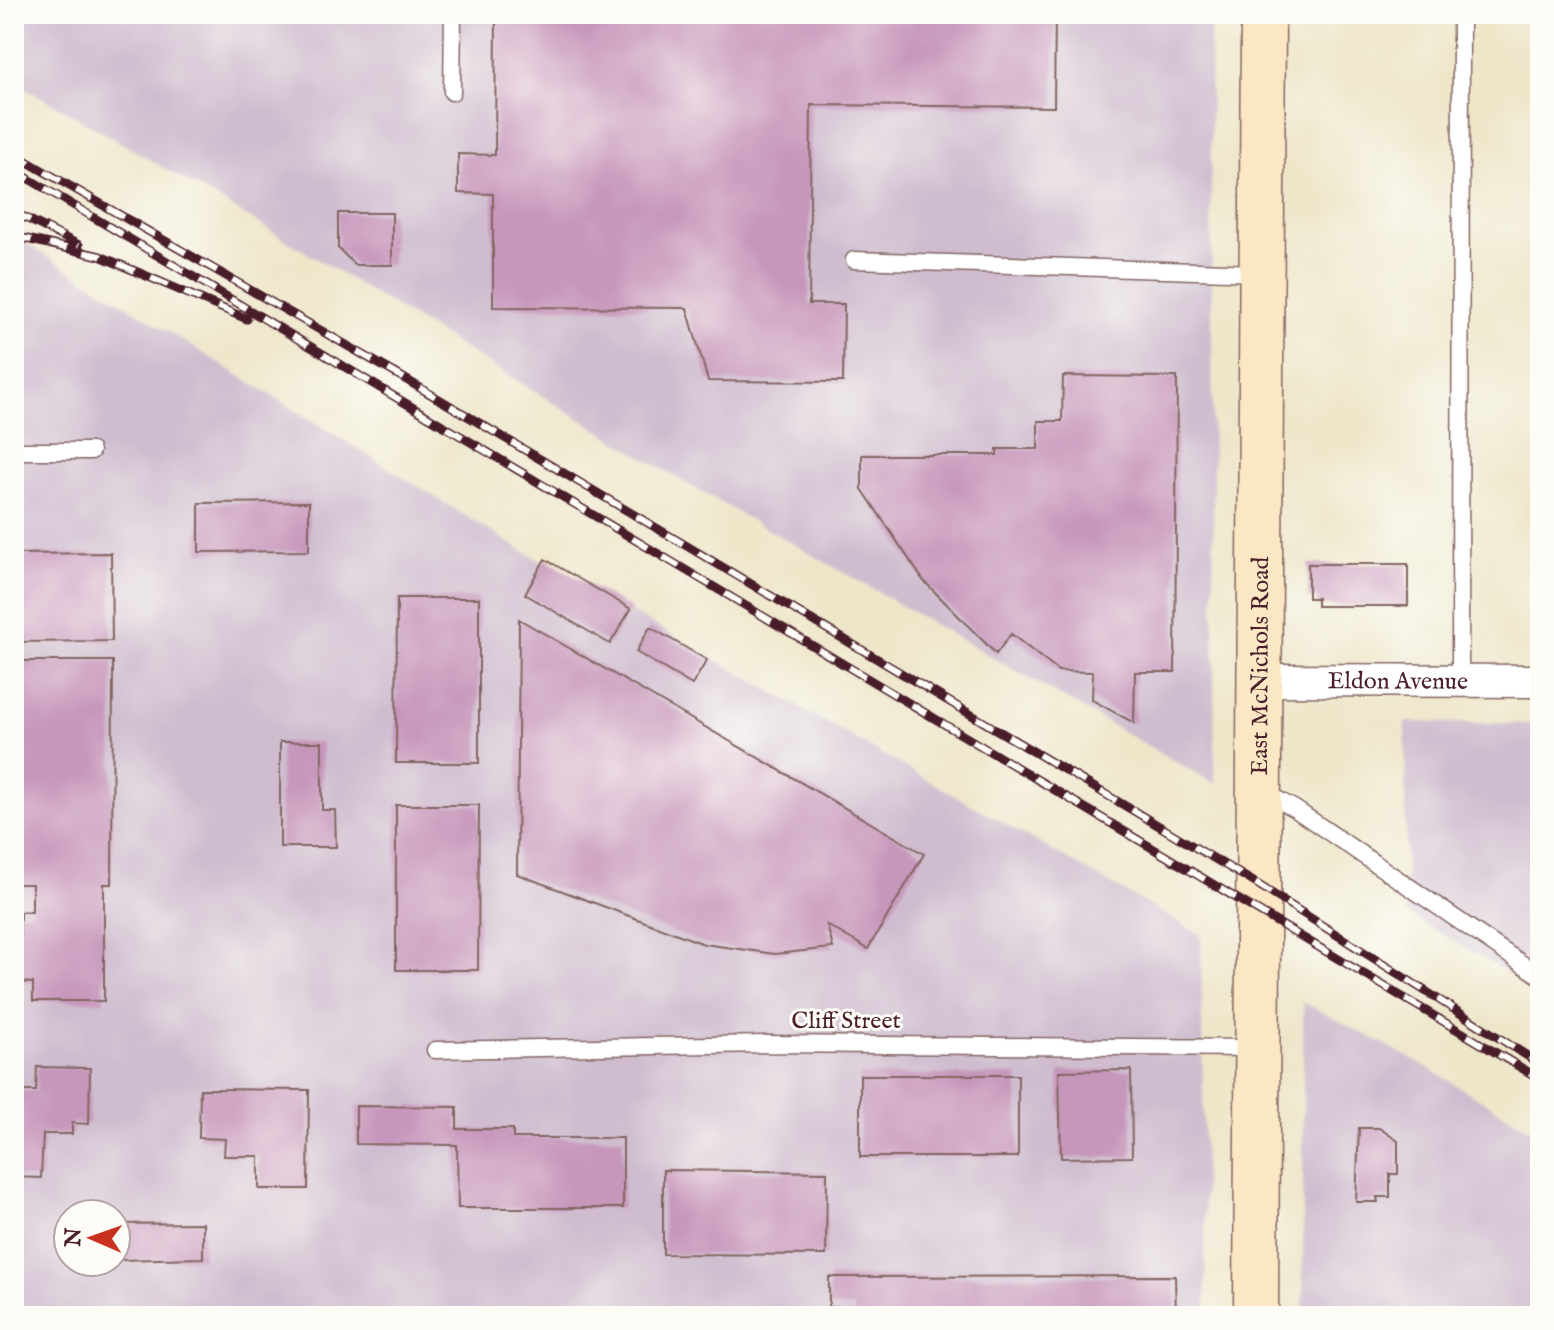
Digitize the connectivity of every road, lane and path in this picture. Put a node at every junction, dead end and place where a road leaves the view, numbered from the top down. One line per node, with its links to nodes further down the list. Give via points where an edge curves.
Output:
1 (453, 14): 4 (lane)
2 (1263, 14): 6 (main road, East McNichols Road)
3 (1461, 14): 10 (lane)
4 (452, 92)
5 (854, 260): 6 (lane)
6 (1261, 273): 9 (main road, East McNichols Road)
7 (14, 451): 8 (lane)
8 (91, 451)
9 (1258, 680): 10 (street, Eldon Avenue); 12 (main road, East McNichols Road)
10 (1460, 681): 11 (street, Eldon Avenue)
11 (1540, 681)
12 (1259, 789): 13 (lane); 14 (main road, East McNichols Road)
13 (1540, 976)
14 (1257, 1048): 15 (lane, Cliff Street, via 767,1044); 16 (main road, East McNichols Road)
15 (435, 1050)
16 (1256, 1316)

